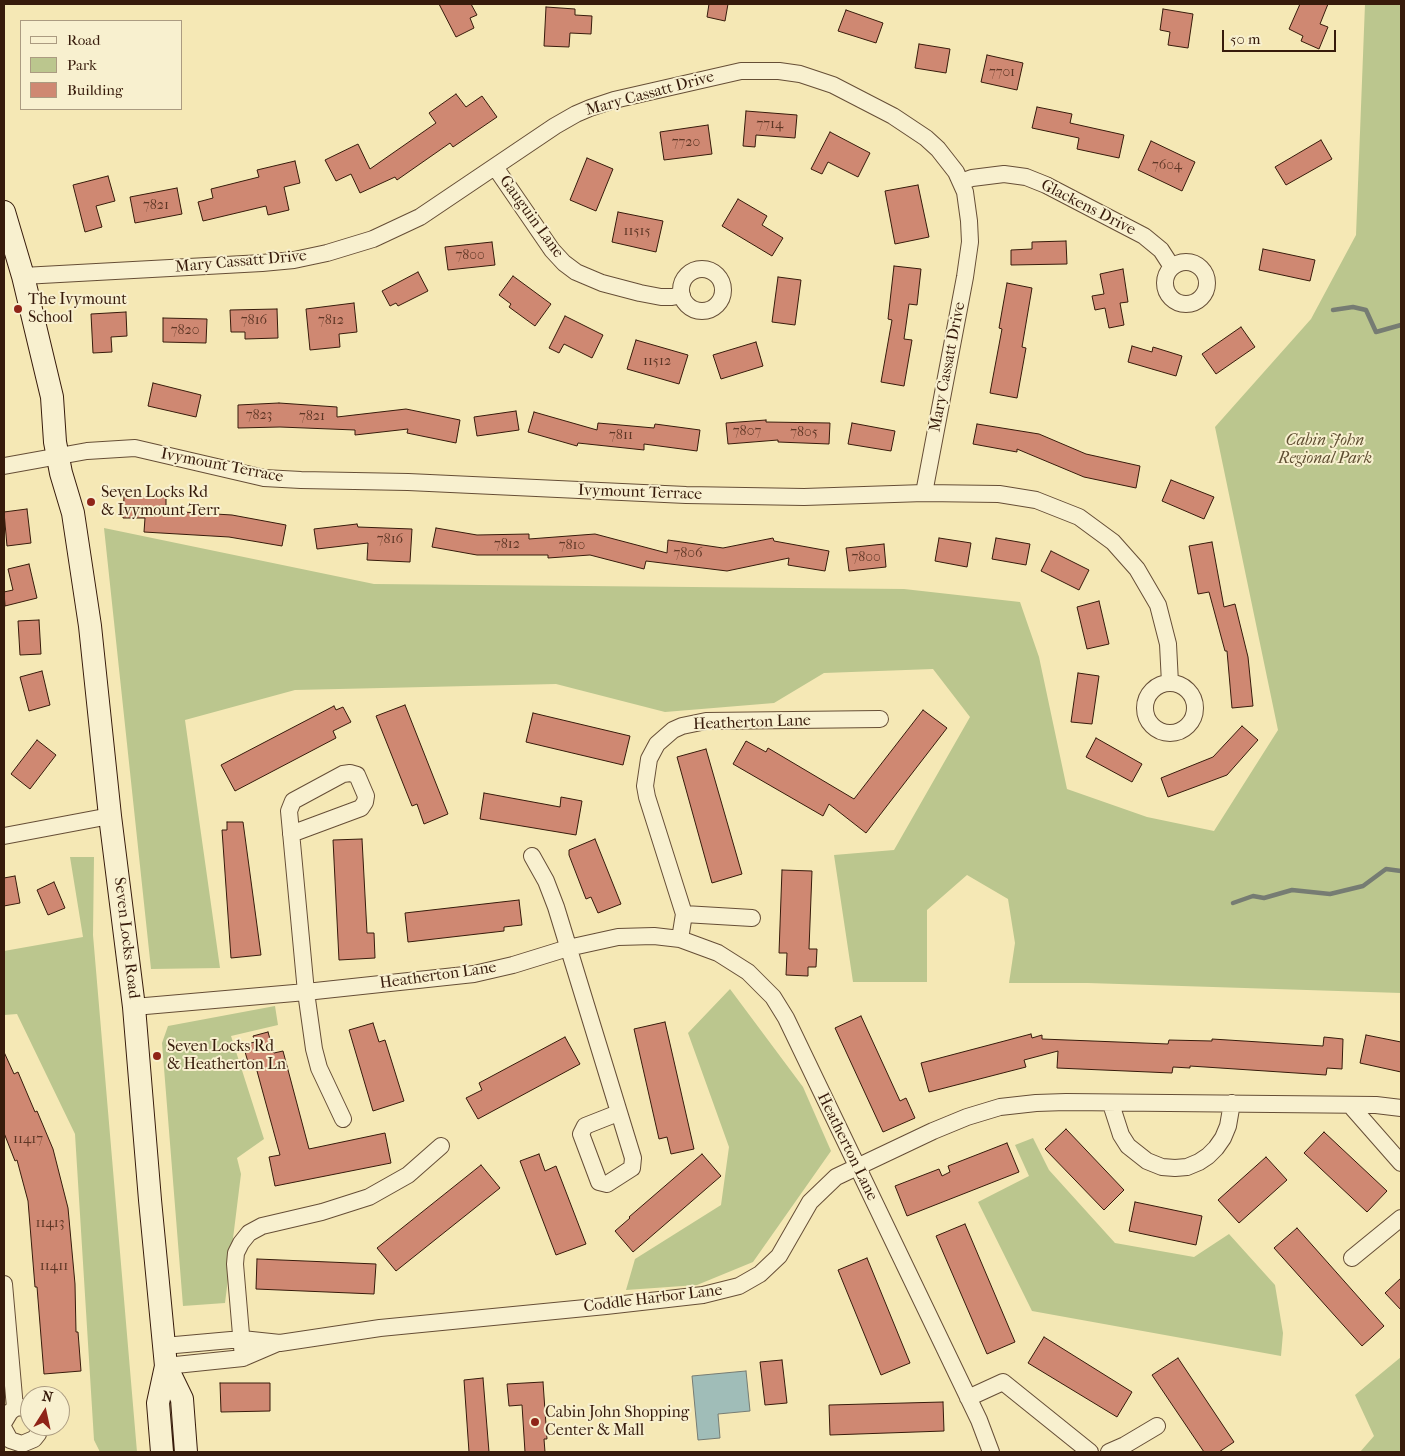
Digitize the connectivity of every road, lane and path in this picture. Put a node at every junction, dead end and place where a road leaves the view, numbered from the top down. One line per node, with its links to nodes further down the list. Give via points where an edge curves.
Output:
1 (495, 167): 2 (street, Mary Cassatt Drive, via 562,122 590,108 714,76 760,70 817,79 893,116 938,149); 5 (street, Mary Cassatt Drive, via 402,226 327,253 262,263); 6 (street, Gauguin Lane, via 552,250 576,272 640,293 661,297)
2 (961, 182): 4 (street, Glackens Drive, via 1004,174 1046,184 1144,236 1161,250); 9 (street, Mary Cassatt Drive, via 967,203 970,242)
3 (4, 212): 5 (main road)
4 (1172, 267)
5 (23, 276): 7 (main road, Seven Locks Road, via 52,397 68,440)
6 (682, 295)
7 (64, 455): 8 (street, Ivymount Terrace); 9 (street, Ivymount Terrace, via 136,448 264,478 301,480 686,495); 12 (main road, Seven Locks Road, via 74,471 73,512 90,626)
8 (4, 466)
9 (924, 493): 10 (street, Ivymount Terrace, via 999,494 1036,500 1079,517 1113,542 1137,569 1158,605 1168,644)
10 (1170, 683)
11 (880, 719): 16 (street, Heatherton Lane, via 706,721 673,730 657,744 646,774 647,797)
12 (110, 816): 14 (street); 21 (main road, Seven Locks Road)
13 (291, 834): 13 (street, via 289,811 294,801 343,774 356,775 366,796 361,808); 20 (street)
14 (4, 836)
15 (532, 856): 19 (street, via 546,881)
16 (684, 914): 17 (street); 18 (street, Heatherton Lane)
17 (752, 918)
18 (680, 939): 19 (street, Heatherton Lane, via 618,937); 30 (street, Heatherton Lane, via 718,953 748,972 772,997 786,1018)
19 (568, 948): 20 (street, Heatherton Lane, via 513,966 474,974); 26 (street)
20 (306, 992): 21 (street, Heatherton Lane); 27 (street, via 319,1068)
21 (134, 1007): 36 (main road, Seven Locks Road)
22 (1232, 1103): 23 (street, Coddle Harbor Lane); 23 (street, via 1228,1126 1216,1148 1199,1162 1175,1168 1146,1161 1128,1146 1121,1136); 24 (street, Coddle Harbor Lane)
23 (1111, 1104): 30 (street, Coddle Harbor Lane, via 1036,1103 1000,1107 958,1120)
24 (1350, 1105): 25 (street, Coddle Harbor Lane); 29 (street)
25 (1401, 1108)
26 (618, 1113)
27 (344, 1119)
28 (441, 1146): 34 (street, via 408,1175 369,1197 262,1226 249,1233 236,1253 235,1264)
29 (1401, 1163)
30 (856, 1167): 35 (street, Coddle Harbor Lane, via 836,1177 820,1191 810,1202 779,1256 760,1274 738,1286 703,1295 380,1328); 39 (street, Heatherton Lane)
31 (1401, 1218): 32 (street)
32 (1352, 1258)
33 (4, 1284): 38 (street)
34 (242, 1339): 35 (street, Coddle Harbor Lane); 36 (street, Coddle Harbor Lane); 37 (street)
35 (280, 1343): 37 (street, Coddle Harbor Lane)
36 (165, 1356): 37 (street, Coddle Harbor Lane); 45 (main road, Seven Locks Road, via 158,1403); 46 (main road, Seven Locks Road, via 182,1399)
37 (243, 1358)
38 (20, 1389)
39 (968, 1398): 47 (street, Heatherton Lane); 48 (street, via 1003,1382)
40 (20, 1410): 41 (street, via 10,1412)
41 (4, 1422)
42 (1157, 1426): 49 (street)
43 (4, 1429): 44 (street, via 10,1440 22,1444)
44 (36, 1436)
45 (162, 1452)
46 (186, 1452)
47 (991, 1452)
48 (1090, 1452)
49 (1109, 1452)

